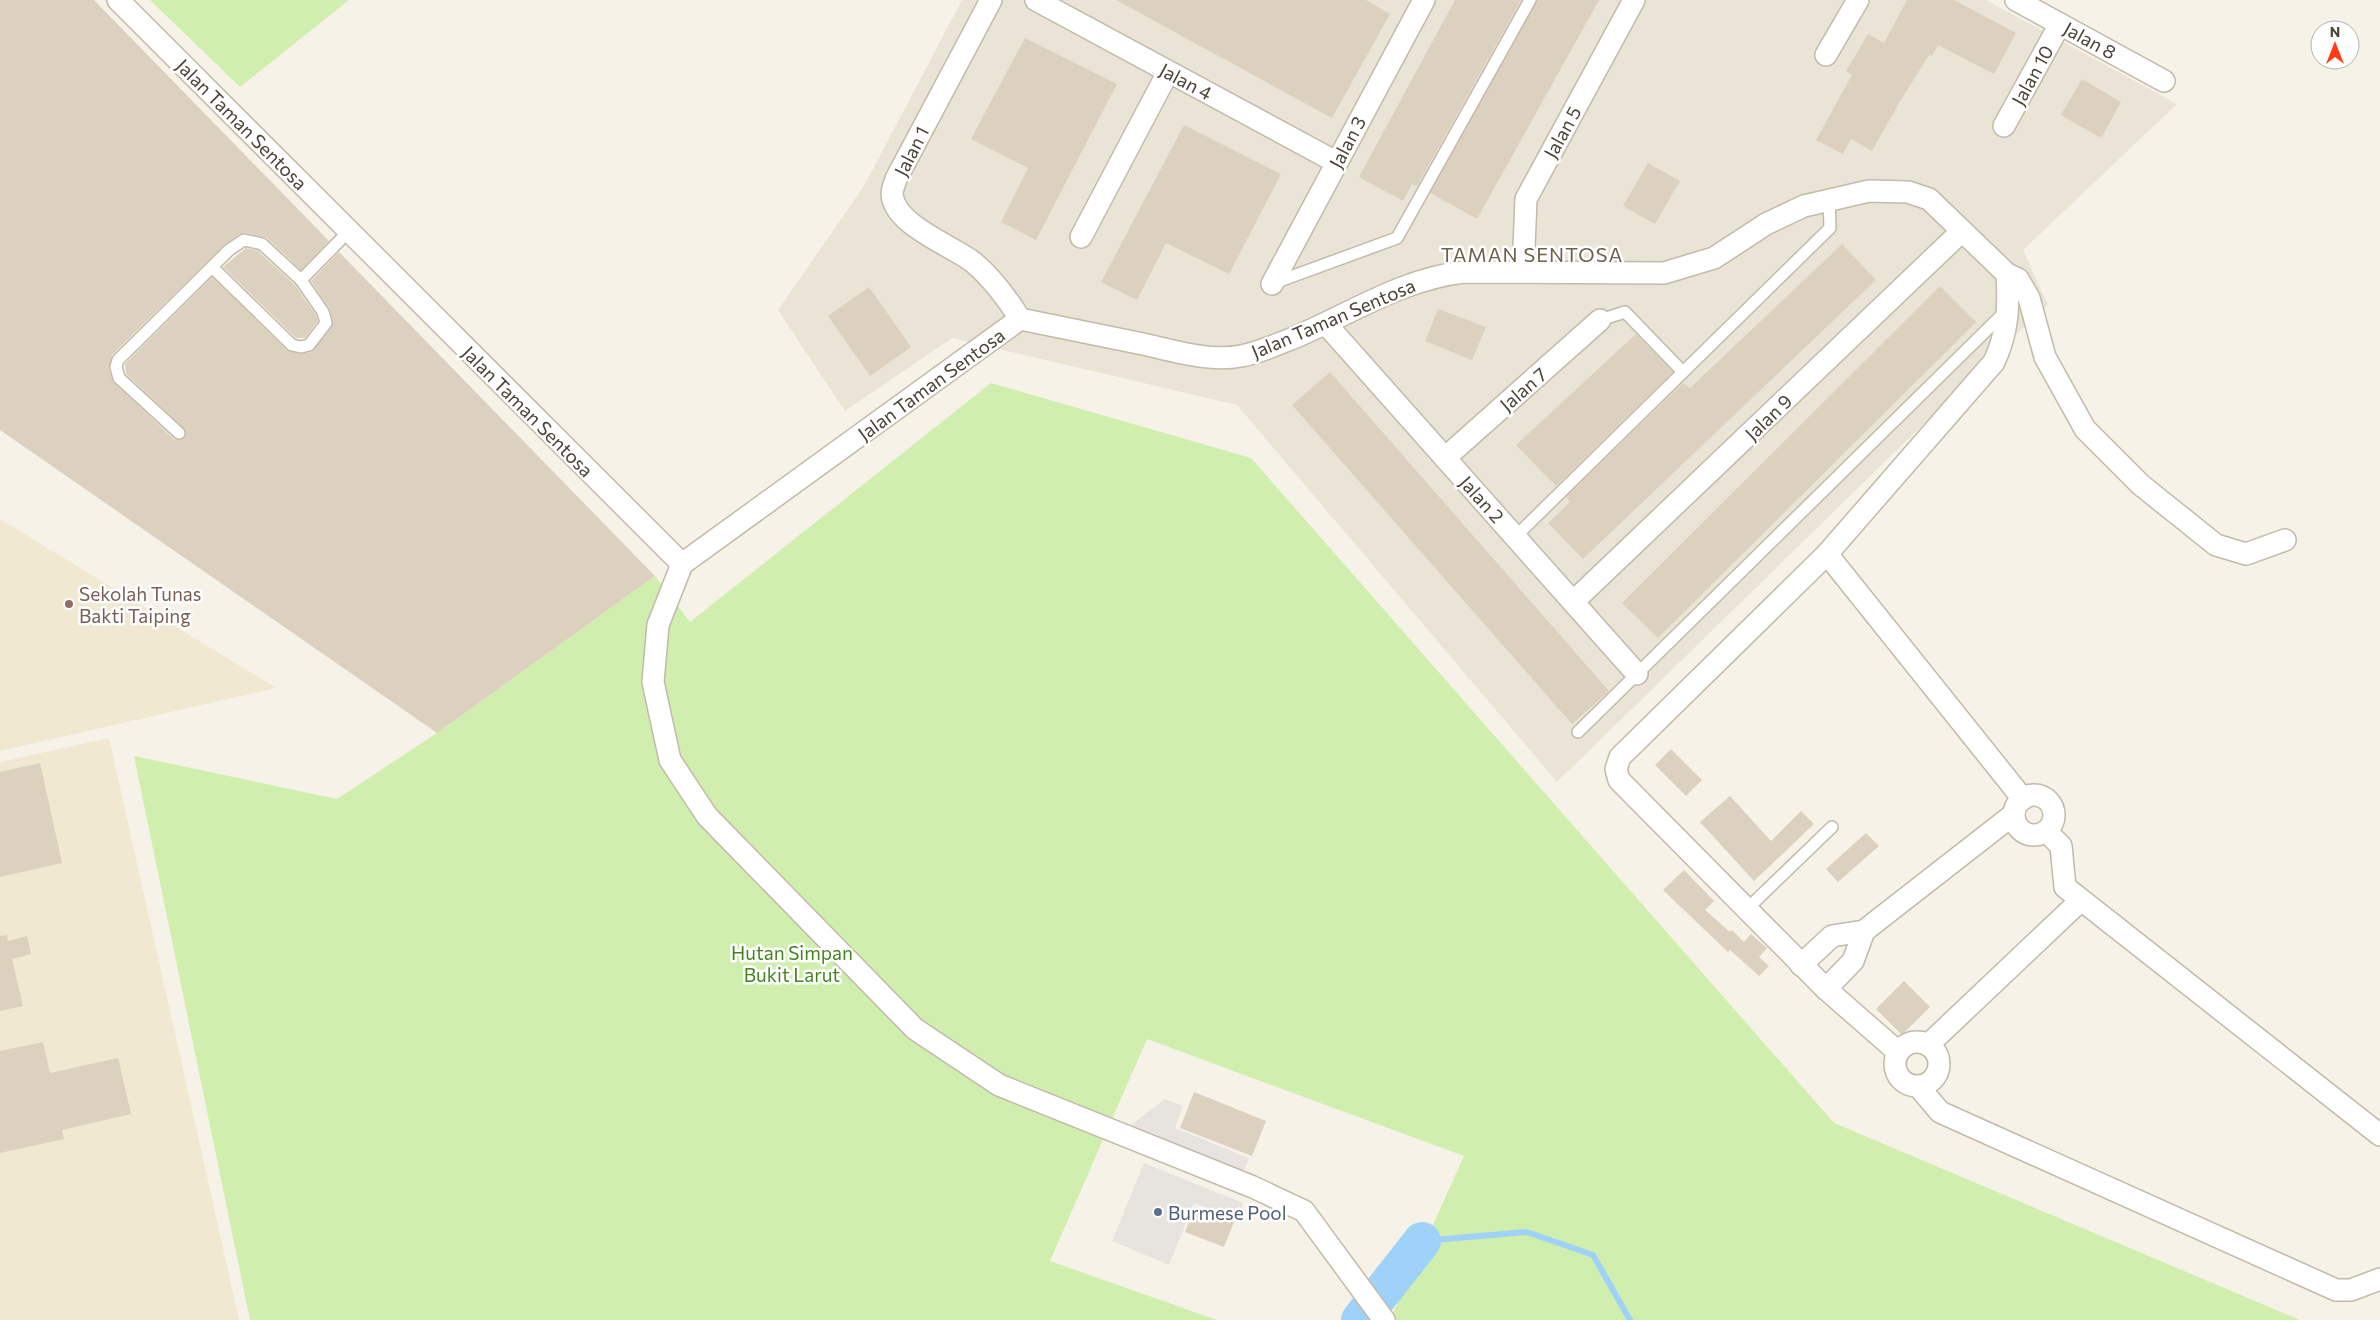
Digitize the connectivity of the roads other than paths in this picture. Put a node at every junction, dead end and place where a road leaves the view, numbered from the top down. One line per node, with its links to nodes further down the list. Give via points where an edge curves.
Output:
1 (118, 0): 16 (street, Jalan Taman Sentosa)
2 (991, 0): 25 (street, Jalan 1, via 896,178 892,193 897,207 918,229 973,263 1006,296)
3 (1036, 0): 11 (street, Jalan 4)
4 (1424, 0): 14 (street, Jalan 3)
5 (1530, 0): 23 (lane, via 1397,238)
6 (1634, 0): 20 (street, Jalan 5, via 1526,199)
7 (1858, 0): 10 (street)
8 (2016, 0): 9 (street, Jalan 8)
9 (2060, 24): 12 (street, Jalan 8); 13 (street, Jalan 10)
10 (1826, 54)
11 (1168, 72): 14 (street, Jalan 4); 18 (street)
12 (2164, 80)
13 (2004, 126)
14 (1336, 162): 23 (street, Jalan 3)
15 (1829, 198): 17 (street, Jalan Taman Sentosa, via 1869,191 1908,192 1929,199); 20 (street, Jalan Taman Sentosa, via 1766,224 1714,258 1664,273); 28 (lane, via 1830,228)
16 (349, 232): 22 (lane); 34 (street, Jalan Taman Sentosa)
17 (1962, 232): 21 (street, Jalan Taman Sentosa); 35 (street, Jalan 9)
18 (1081, 237)
19 (212, 267): 22 (lane, via 244,240 262,244); 22 (lane, via 292,344 301,346 309,345 326,323 323,312); 29 (lane, via 118,360 116,367 119,378)
20 (1523, 272): 27 (street, Jalan Taman Sentosa, via 1440,275 1411,283)
21 (2007, 274): 24 (street); 32 (street, Jalan Taman Sentosa, via 2018,279 2029,298 2045,357 2085,429 2141,485 2216,545 2246,554)
22 (301, 280)
23 (1272, 284)
24 (2009, 307): 33 (street, via 2004,342 1994,362); 36 (lane)
25 (1020, 318): 27 (street, Jalan Taman Sentosa, via 1219,358 1267,349); 34 (street, Jalan Taman Sentosa)
26 (1600, 320): 28 (lane, via 1625,312); 30 (street, Jalan 7)
27 (1326, 324): 30 (street, Jalan 2)
28 (1683, 372): 31 (lane)
29 (179, 433)
30 (1445, 458): 31 (street, Jalan 2)
31 (1515, 537): 35 (street, Jalan 2)
32 (2284, 540)
33 (1827, 554): 38 (street); 42 (street, via 1620,757 1616,769 1619,780)
34 (682, 564): 51 (street, via 658,625 653,682 670,760 707,816 914,1029 999,1085 1253,1187 1304,1211)
35 (1573, 602): 36 (street, Jalan 2)
36 (1637, 674): 37 (lane)
37 (1578, 732)
38 (2018, 806): 40 (street, via 2017,826 2026,834); 40 (street, via 2036,796 2042,797 2052,807 2053,820); 43 (street)
39 (1832, 827): 42 (lane)
40 (2046, 831): 41 (street, via 2061,846 2065,887)
41 (2080, 900): 46 (street); 49 (street)
42 (1747, 909): 44 (street)
43 (1864, 931): 44 (street, via 1832,936); 45 (street, via 1853,961)
44 (1802, 965): 45 (street)
45 (1826, 989): 47 (street)
46 (1928, 1045): 47 (street, via 1915,1042); 48 (street, via 1937,1056 1938,1069 1931,1080)
47 (1898, 1052): 48 (street, via 1896,1072 1905,1082)
48 (1918, 1086): 50 (street, via 1940,1112 2336,1290 2351,1290)
49 (2380, 1135)
50 (2380, 1279)
51 (1384, 1320)

